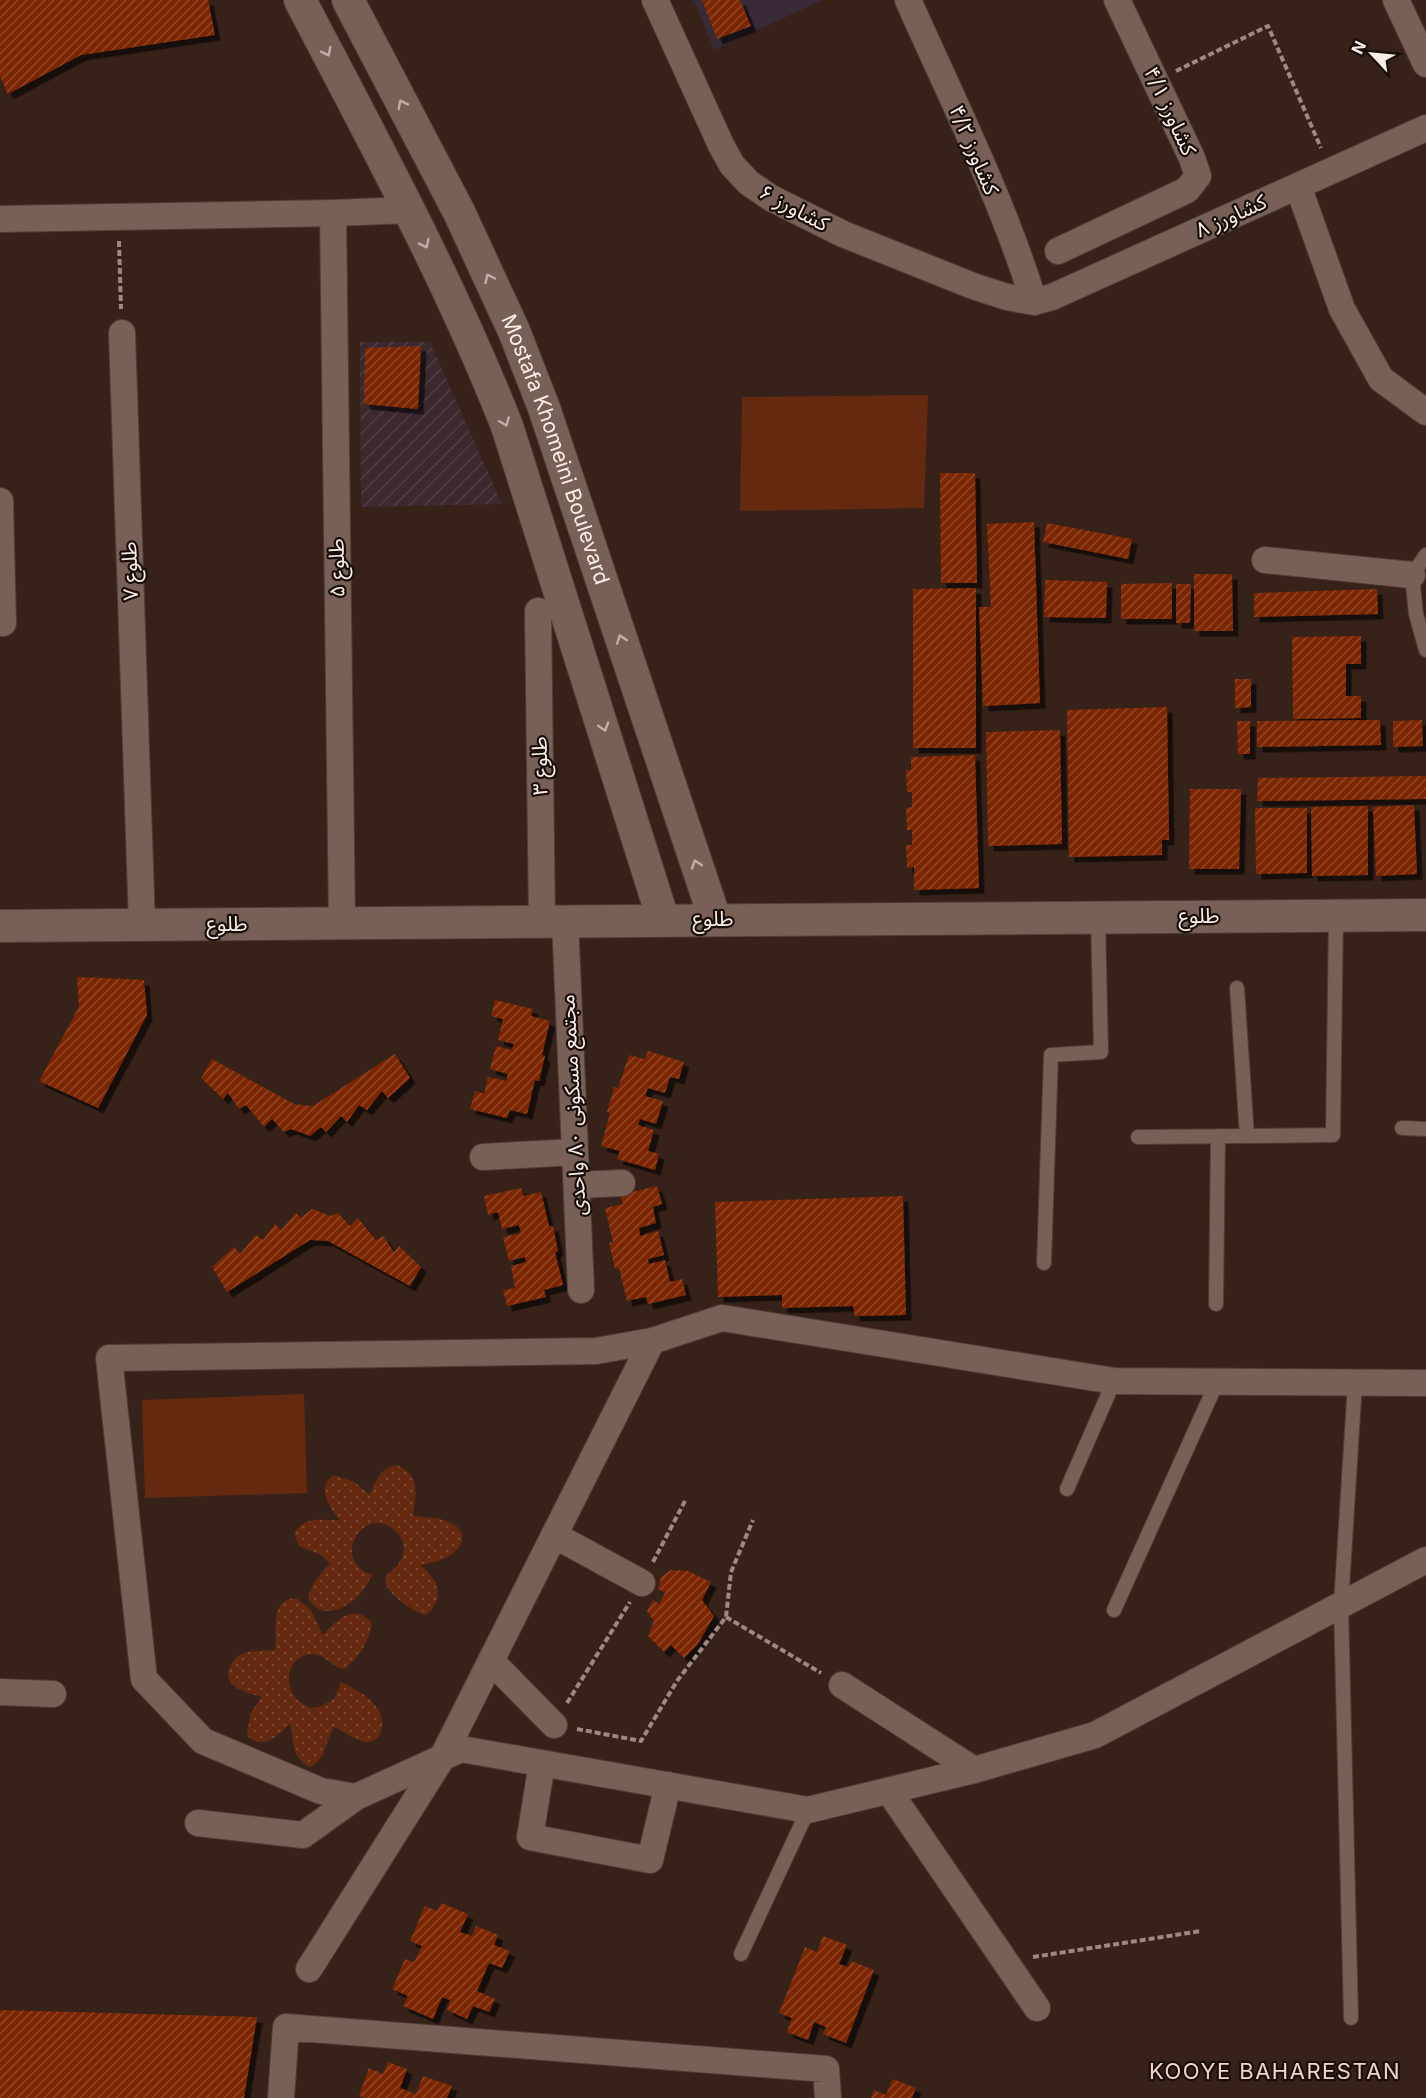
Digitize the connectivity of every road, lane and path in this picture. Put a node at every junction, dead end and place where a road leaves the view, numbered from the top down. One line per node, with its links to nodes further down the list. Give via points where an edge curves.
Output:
1 (300, 0): 12 (street, Mostafa Khomeini Boulevard, one-way to 12)
2 (348, 0): 26 (street, Mostafa Khomeini Boulevard, one-way to 2, via 544,408 514,331 459,212)
3 (655, 0): 17 (street, کشاورز ۶, via 726,155 748,183 843,234 973,286)
4 (908, 0): 17 (street, کشاورز ۴/۲, via 982,165)
5 (1117, 0): 8 (street, کشاورز ۴/۱)
6 (1396, 0): 7 (street)
7 (1426, 64)
8 (1155, 81): 10 (path, via 1268,26); 16 (street, کشاورز ۴/۱, via 1197,176 1187,190)
9 (1426, 128): 10 (street, کشاورز ۸)
10 (1330, 171): 11 (street, کشاورز ۸)
11 (1298, 186): 17 (street, کشاورز ۸); 19 (street, via 1342,309 1381,379)
12 (409, 210): 13 (street); 27 (street, Mostafa Khomeini Boulevard, one-way to 27, via 484,367 507,426)
13 (333, 213): 14 (street); 34 (street, طلوع ۵)
14 (117, 217): 15 (street); 18 (path)
15 (0, 219)
16 (1058, 251)
17 (1034, 302)
18 (122, 333): 35 (street, طلوع ۷)
19 (1426, 412)
20 (0, 501): 24 (street)
21 (1265, 560): 22 (street)
22 (1419, 565): 25 (lane, via 1416,614)
23 (538, 610): 33 (street, طلوع ۳)
24 (0, 623)
25 (1426, 650)
26 (632, 672): 27 (street); 31 (street, Mostafa Khomeini Boulevard, one-way to 26)
27 (590, 685): 32 (street, Mostafa Khomeini Boulevard, one-way to 32)
28 (1336, 915): 29 (street, طلوع); 30 (street, طلوع); 41 (lane, via 1333,1135)
29 (1426, 915)
30 (1098, 917): 31 (street, طلوع); 47 (lane, via 1101,1052 1051,1055)
31 (715, 919): 32 (street, طلوع)
32 (663, 920): 33 (street, طلوع)
33 (554, 921): 34 (street, طلوع); 43 (street, مجتمع مسکونی ۸۰ واحدی)
34 (342, 923): 35 (street, طلوع)
35 (142, 925): 36 (street, طلوع)
36 (0, 926)
37 (1237, 988): 41 (lane)
38 (1402, 1128): 39 (lane)
39 (1426, 1129)
40 (1218, 1136): 41 (lane); 42 (lane); 49 (lane)
41 (1247, 1136)
42 (1138, 1137)
43 (575, 1152): 44 (street); 46 (street, مجتمع مسکونی ۸۰ واحدی)
44 (483, 1157)
45 (622, 1183): 46 (street)
46 (577, 1185): 48 (street, مجتمع مسکونی ۸۰ واحدی)
47 (1044, 1263)
48 (581, 1290)
49 (1216, 1304)
50 (652, 1341): 51 (street, via 722,1318); 58 (street); 74 (street, via 596,1351 109,1358 144,1678 203,1741 321,1791)
51 (1114, 1381): 52 (street); 55 (lane)
52 (1217, 1382): 53 (street); 62 (lane)
53 (1355, 1383): 54 (street); 61 (lane)
54 (1426, 1383)
55 (1067, 1489)
56 (686, 1499): 60 (path)
57 (753, 1520): 63 (path, via 731,1572)
58 (554, 1535): 60 (street); 64 (street)
59 (1426, 1560): 61 (street)
60 (642, 1583): 68 (path)
61 (1341, 1604): 71 (street, via 1095,1735); 82 (lane)
62 (1114, 1610)
63 (726, 1617): 65 (path); 68 (path, via 677,1681 641,1742)
64 (491, 1661): 68 (street); 69 (street)
65 (842, 1685): 71 (street)
66 (0, 1692): 67 (street)
67 (53, 1694)
68 (554, 1725)
69 (442, 1758): 70 (street, via 461,1749); 74 (street); 80 (street)
70 (542, 1763): 72 (street); 72 (street, via 530,1837 650,1860)
71 (974, 1770): 73 (street)
72 (668, 1785): 75 (street)
73 (889, 1791): 75 (street); 79 (street)
74 (356, 1797): 76 (street, via 303,1835)
75 (808, 1810): 78 (lane)
76 (198, 1823)
77 (1201, 1931): 79 (path)
78 (741, 1954)
79 (1005, 1961): 81 (street)
80 (309, 1969)
81 (1037, 2008)
82 (1351, 2018)
83 (281, 2098): 84 (street, via 286,2027 826,2069)
84 (828, 2098)

